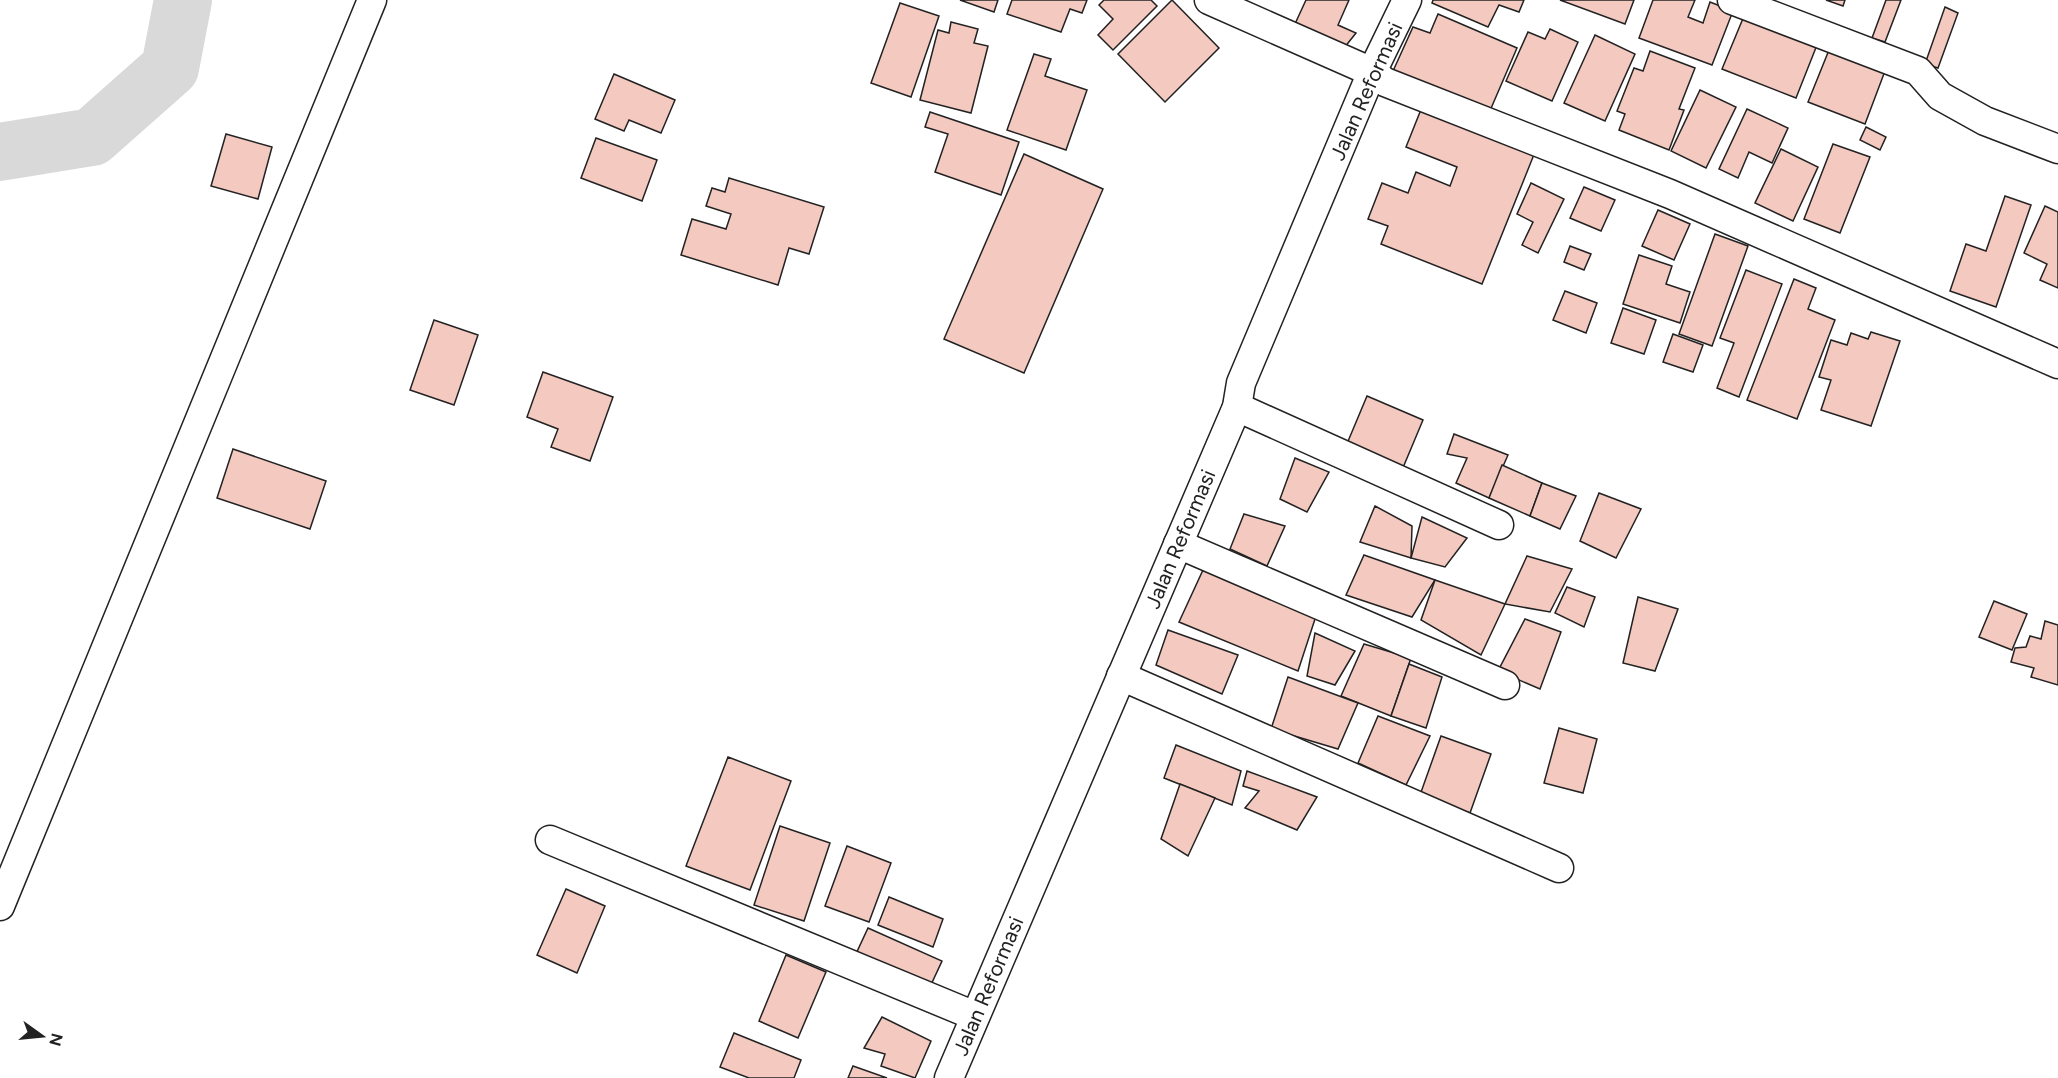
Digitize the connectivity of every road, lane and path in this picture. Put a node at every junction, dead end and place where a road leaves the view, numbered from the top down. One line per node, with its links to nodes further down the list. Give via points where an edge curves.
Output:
1 (372, 0): 15 (street)
2 (1209, 0): 5 (street)
3 (1407, 0): 5 (street, Jalan Reformasi)
4 (1732, 0): 6 (street, via 1918,71 1940,96 1985,121)
5 (1372, 72): 7 (street, via 1385,82 1670,194); 8 (street, Jalan Reformasi, via 1241,383)
6 (2058, 149)
7 (2058, 364)
8 (1237, 407): 9 (street); 10 (street, Jalan Reformasi)
9 (1499, 525)
10 (1178, 544): 11 (street, Jalan Reformasi); 12 (street)
11 (1121, 676): 14 (street); 16 (street, Jalan Reformasi)
12 (1505, 685)
13 (550, 840): 16 (street)
14 (1559, 868)
15 (0, 906)
16 (975, 1016): 17 (street, Jalan Reformasi)
17 (949, 1078)

